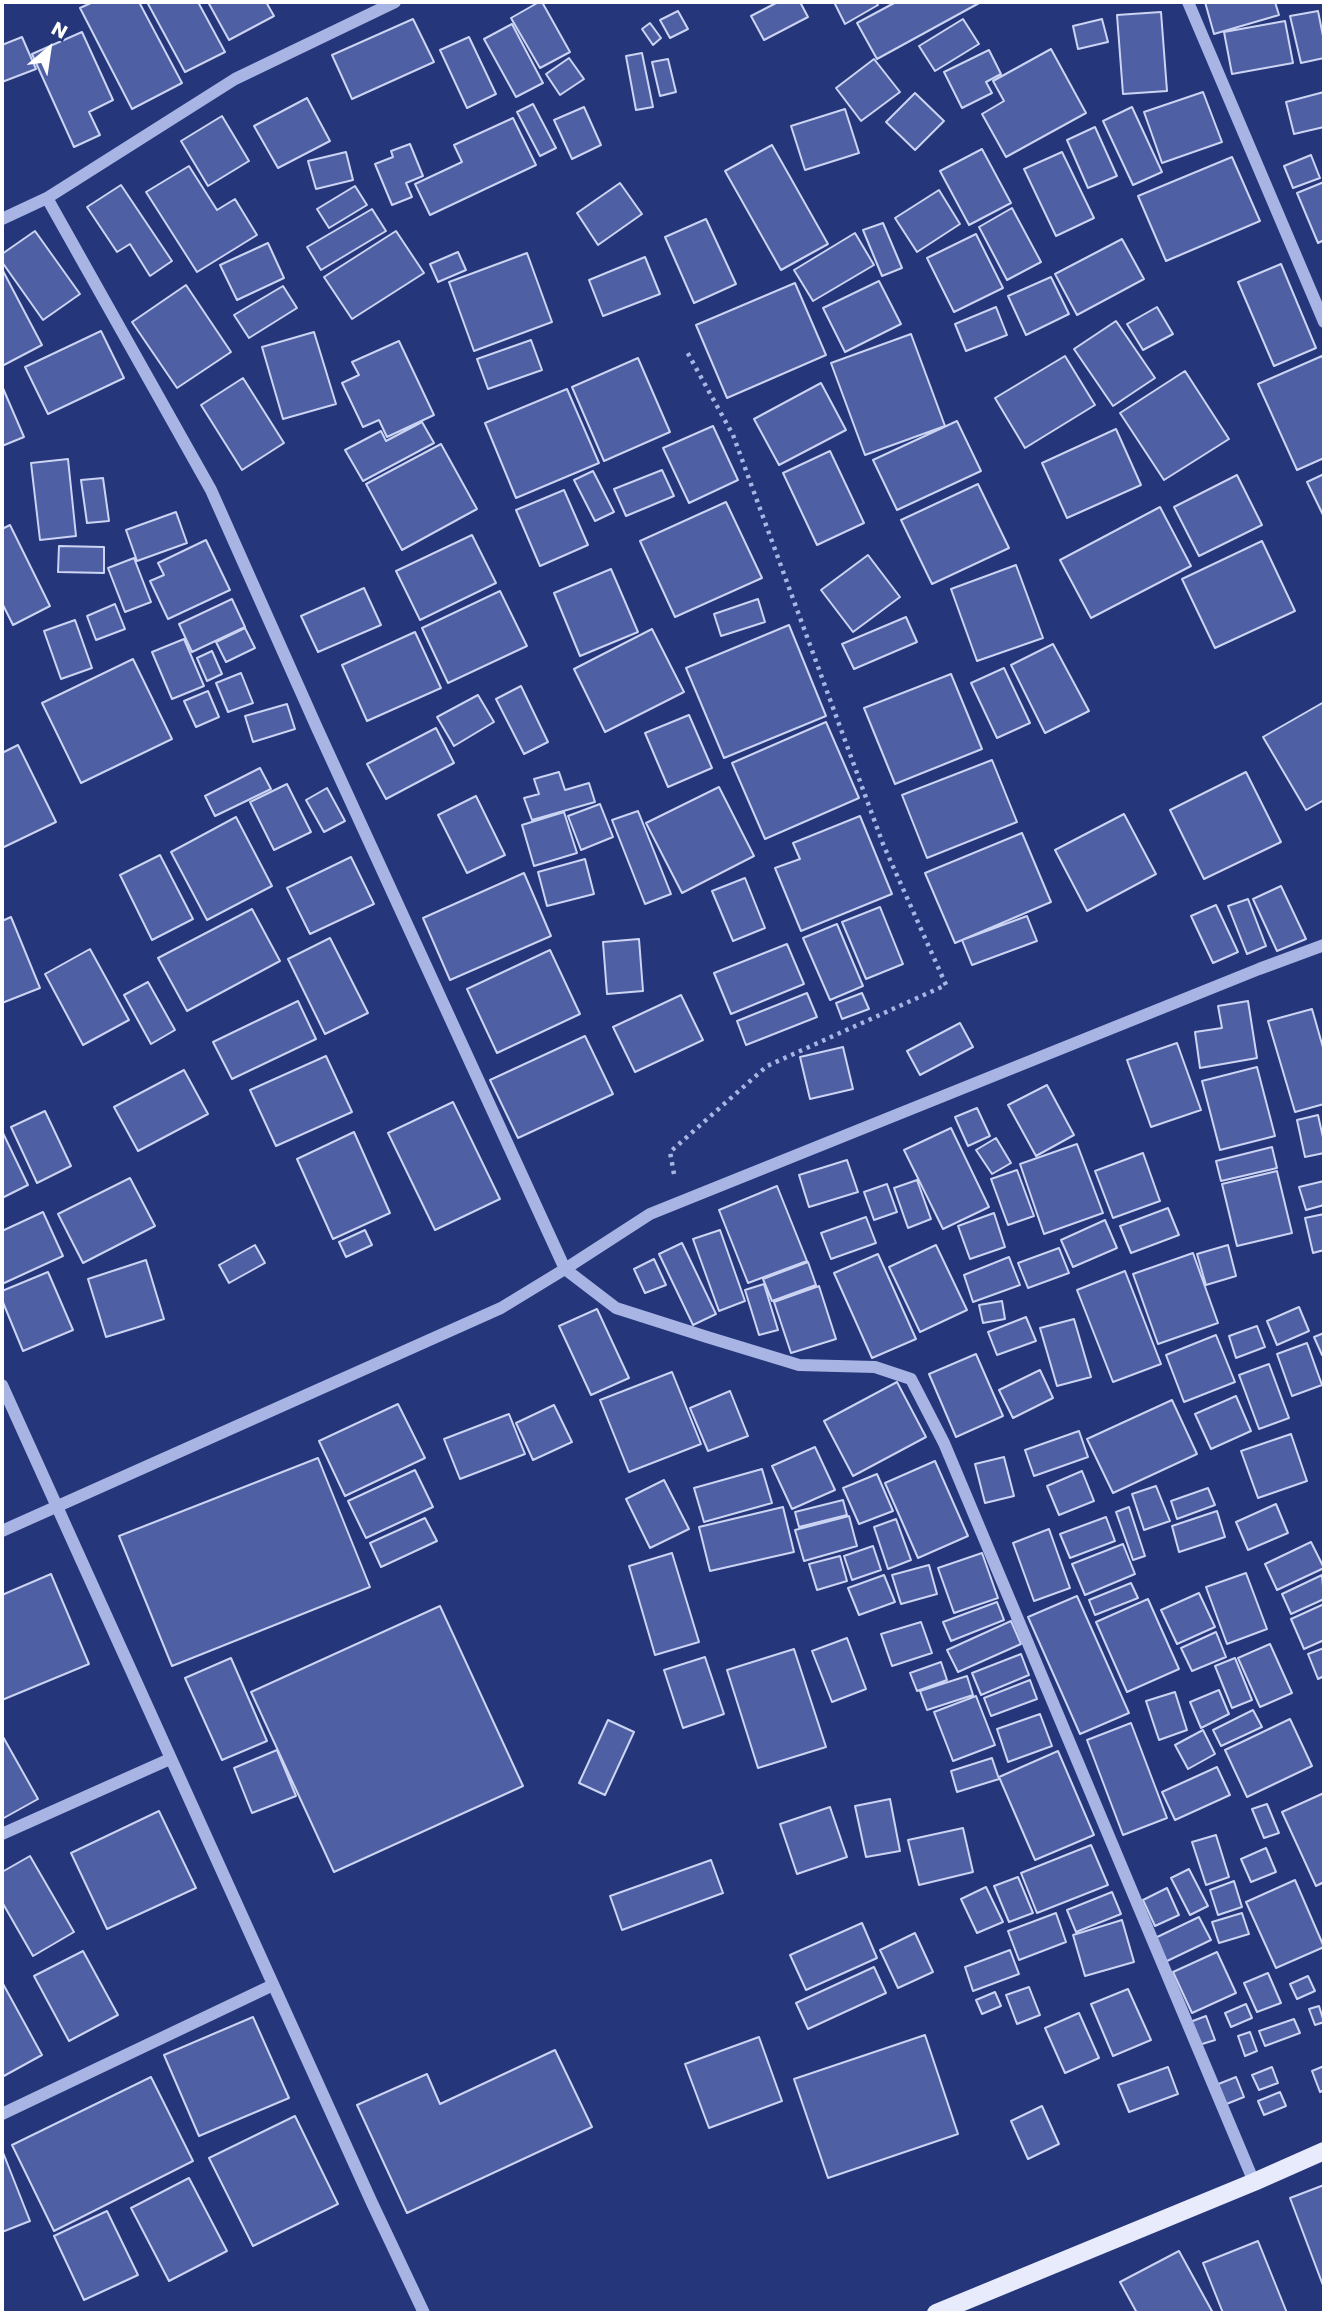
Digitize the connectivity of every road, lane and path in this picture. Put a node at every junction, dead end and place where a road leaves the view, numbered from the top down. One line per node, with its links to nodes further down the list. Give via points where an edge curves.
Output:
1 (395, 2): 3 (street, via 235,79)
2 (1188, 2): 5 (street)
3 (47, 198): 4 (street); 10 (street, via 211,489)
4 (2, 219)
5 (1320, 301): 6 (street)
6 (1324, 322)
7 (686, 350): 9 (path, via 733,435 883,844 946,985 767,1066 670,1152)
8 (1324, 946): 9 (street)
9 (679, 1202): 10 (street, via 650,1214)
10 (565, 1269): 12 (street, via 501,1308); 19 (street, via 616,1308 799,1365 876,1367 911,1379 944,1443)
11 (2, 1385): 12 (street)
12 (55, 1506): 13 (street); 14 (street)
13 (2, 1531)
14 (170, 1759): 15 (street); 16 (street)
15 (2, 1833)
16 (273, 1985): 17 (street); 20 (street)
17 (2, 2114)
18 (1324, 2151): 19 (main road)
19 (1254, 2182): 21 (main road)
20 (424, 2313)
21 (936, 2313)

